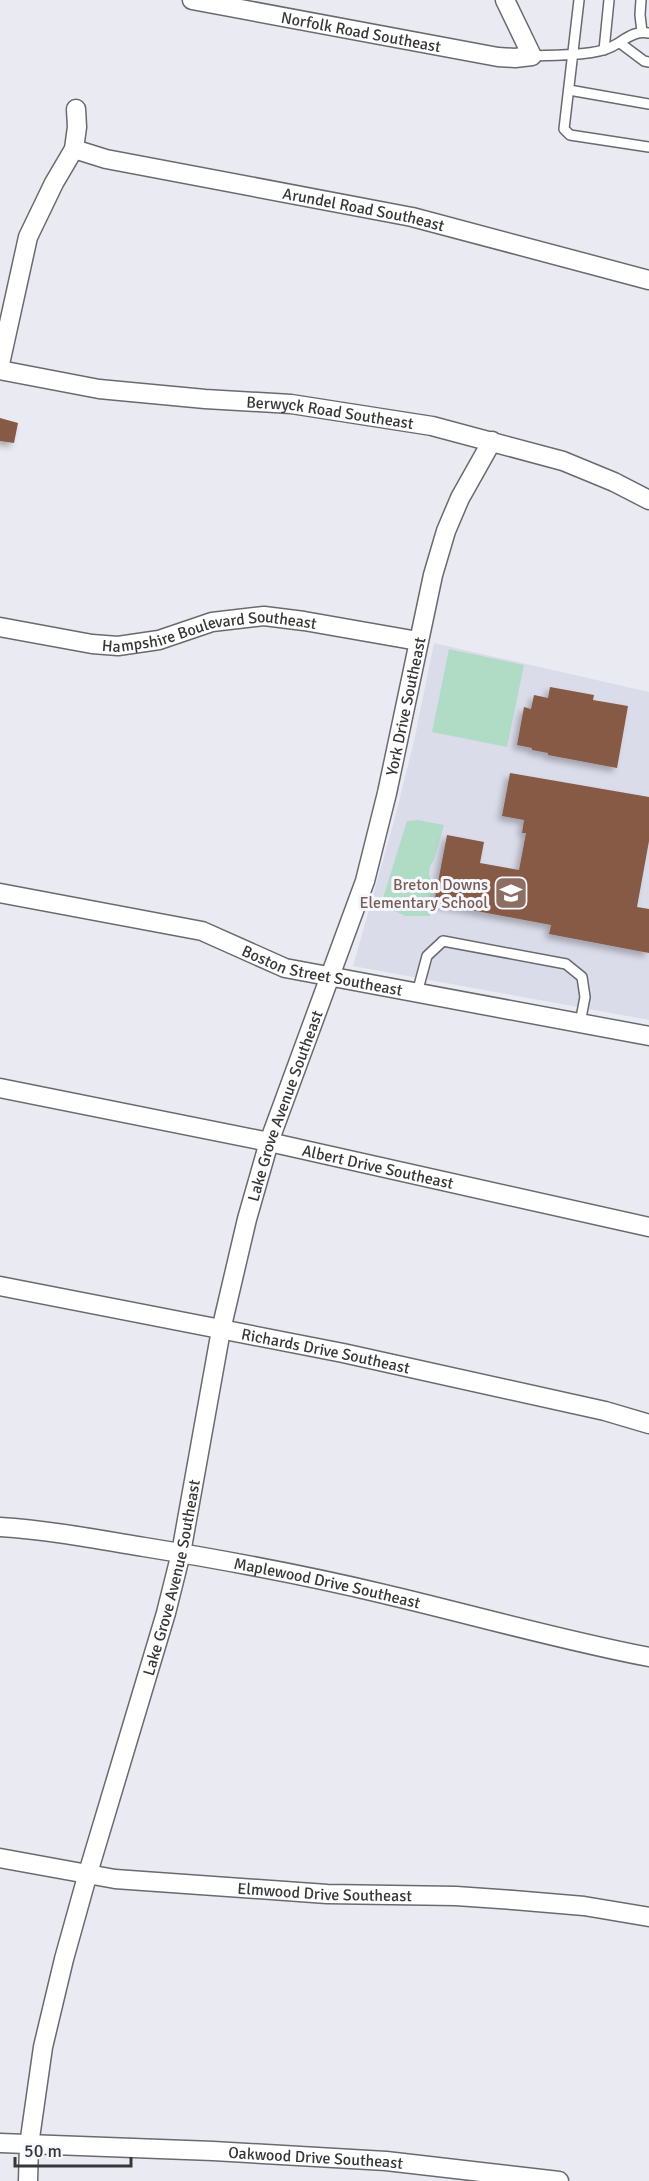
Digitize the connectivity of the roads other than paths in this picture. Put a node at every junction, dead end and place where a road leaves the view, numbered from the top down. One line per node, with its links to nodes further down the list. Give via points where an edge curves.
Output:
1 (192, 0): 10 (street, Norfolk Road Southeast, via 498,57)
2 (505, 0): 10 (street)
3 (579, 0): 9 (lane)
4 (609, 0): 8 (lane)
5 (641, 0): 6 (lane, via 640,15)
6 (646, 32): 7 (lane, via 629,35)
7 (620, 43): 8 (lane); 11 (lane)
8 (604, 50): 9 (lane)
9 (573, 53): 10 (lane); 12 (lane)
10 (532, 56)
11 (649, 62)
12 (569, 90): 13 (lane); 15 (lane, via 564,129 570,135)
13 (649, 104)
14 (76, 109): 16 (street)
15 (649, 147)
16 (74, 149): 17 (street, Arundel Road Southeast, via 106,159 412,217); 18 (street, via 28,237)
17 (649, 280)
18 (0, 364)
19 (0, 370): 20 (street, Berwyck Road Southeast, via 99,389 291,404 432,426)
20 (492, 441): 21 (street, Berwyck Road Southeast, via 563,461); 23 (street, York Drive Southeast, via 446,531)
21 (649, 500)
22 (0, 627): 23 (street, Hampshire Boulevard Southeast, via 118,646 159,640 212,622 264,616)
23 (418, 641): 25 (street, York Drive Southeast, via 365,881)
24 (0, 893): 25 (street, Boston Street Southeast, via 202,931 285,968)
25 (331, 977): 26 (street, Boston Street Southeast); 30 (street, Lake Grove Avenue Southeast)
26 (417, 993): 27 (street, Boston Street Southeast); 27 (lane, via 427,956 443,941 509,952 566,964 582,977 585,997)
27 (580, 1023): 28 (street, Boston Street Southeast)
28 (649, 1036)
29 (0, 1088): 30 (street, Albert Drive Southeast)
30 (269, 1142): 31 (street, Albert Drive Southeast); 33 (street, Lake Grove Avenue Southeast)
31 (649, 1227)
32 (0, 1286): 33 (street, Richards Drive Southeast)
33 (220, 1330): 34 (street, Richards Drive Southeast, via 366,1358); 36 (street, Lake Grove Avenue Southeast)
34 (649, 1424)
35 (0, 1527): 36 (street, Maplewood Drive Southeast, via 43,1530)
36 (181, 1553): 37 (street, Maplewood Drive Southeast, via 384,1594); 39 (street, Lake Grove Avenue Southeast)
37 (649, 1658)
38 (0, 1858): 39 (street, Elmwood Drive Southeast)
39 (88, 1873): 40 (street, Elmwood Drive Southeast, via 194,1886 513,1900); 42 (street, Lake Grove Avenue Southeast, via 43,2047)
40 (649, 1917)
41 (0, 2143): 42 (street, Oakwood Drive Southeast)
42 (29, 2145): 43 (street, Lake Grove Avenue Southeast); 44 (street, Oakwood Drive Southeast, via 386,2161)
43 (28, 2181)
44 (559, 2181)

